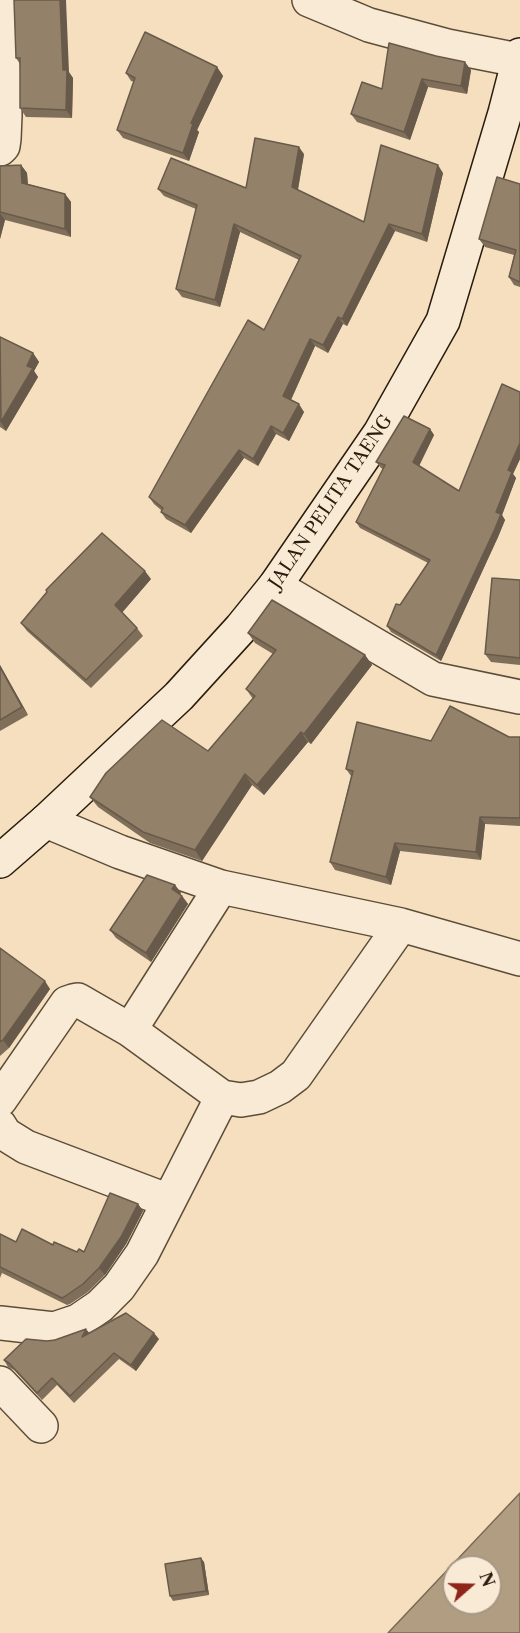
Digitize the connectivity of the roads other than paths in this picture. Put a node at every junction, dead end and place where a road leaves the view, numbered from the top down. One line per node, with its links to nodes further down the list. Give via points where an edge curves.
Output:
1 (1, 0): 4 (street, via 5,115)
2 (309, 0): 3 (street, via 369,25 447,46)
3 (519, 57): 5 (street, JALAN PELITA TAENG, via 443,321 380,433)
4 (0, 149)
5 (275, 586): 6 (street, via 434,679); 7 (street, JALAN PELITA TAENG, via 179,696)
6 (520, 697)
7 (45, 821): 8 (street, JALAN PELITA TAENG); 9 (street)
8 (0, 861)
9 (222, 887): 10 (street); 12 (street)
10 (401, 925): 11 (street); 13 (street, via 296,1075 259,1097)
11 (520, 959)
12 (130, 1030): 13 (street); 14 (street, via 78,1000 67,1003)
13 (222, 1097): 16 (street)
14 (0, 1100)
15 (0, 1126): 16 (street, via 4,1134 26,1147)
16 (169, 1201): 17 (street, via 142,1254 100,1306 78,1321 54,1329)
17 (0, 1323)
18 (0, 1383): 19 (street)
19 (41, 1426)

